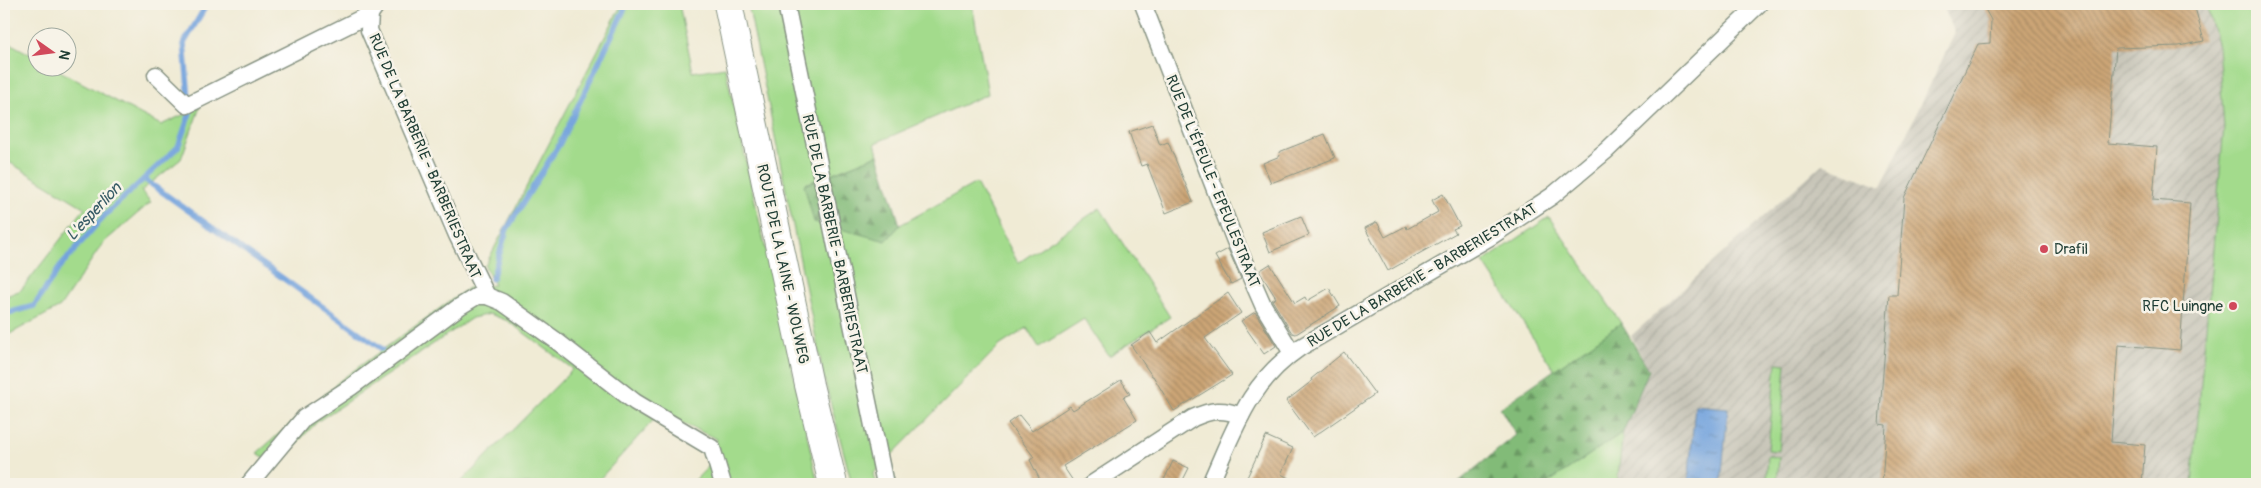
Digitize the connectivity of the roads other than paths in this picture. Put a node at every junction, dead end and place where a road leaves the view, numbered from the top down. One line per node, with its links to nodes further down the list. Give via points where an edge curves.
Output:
1 (723, 4): 7 (highway, ROUTE DE LA LAINE - WOLWEG)
2 (728, 4): 7 (highway, ROUTE DE LA LAINE - WOLWEG)
3 (786, 4): 15 (street, RUE DE LA BARBERIE - BARBERIESTRAAT)
4 (1143, 4): 10 (street, RUE DE L'ÉPEULE - EPEULESTRAAT, via 1235,241 1263,305)
5 (1759, 4): 10 (street, RUE DE LA BARBERIE - BARBERIESTRAAT, via 1607,150 1552,196 1482,242)
6 (373, 9): 8 (street, RUE DE LA BARBERIE - BARBERIESTRAAT, via 187,105); 9 (street, RUE DE LA BARBERIE - BARBERIESTRAAT, via 369,30)
7 (736, 44): 14 (highway, ROUTE DE LA LAINE - WOLWEG)
8 (156, 75)
9 (487, 296): 12 (street, RUE DE LA BARBERIE - BARBERIESTRAAT, via 477,296 459,307 304,418); 13 (street, RUE DE LA BARBERIE - BARBERIESTRAAT, via 502,302 554,339 635,402 712,448)
10 (1292, 353): 11 (street, RUE DE LA BARBERIE - BARBERIESTRAAT, via 1263,379)
11 (1241, 416): 16 (street, via 1221,410 1193,418); 17 (street, RUE DE LA BARBERIE - BARBERIESTRAAT)
12 (249, 484)
13 (723, 484)
14 (833, 484)
15 (885, 484)
16 (1092, 484)
17 (1210, 484)

